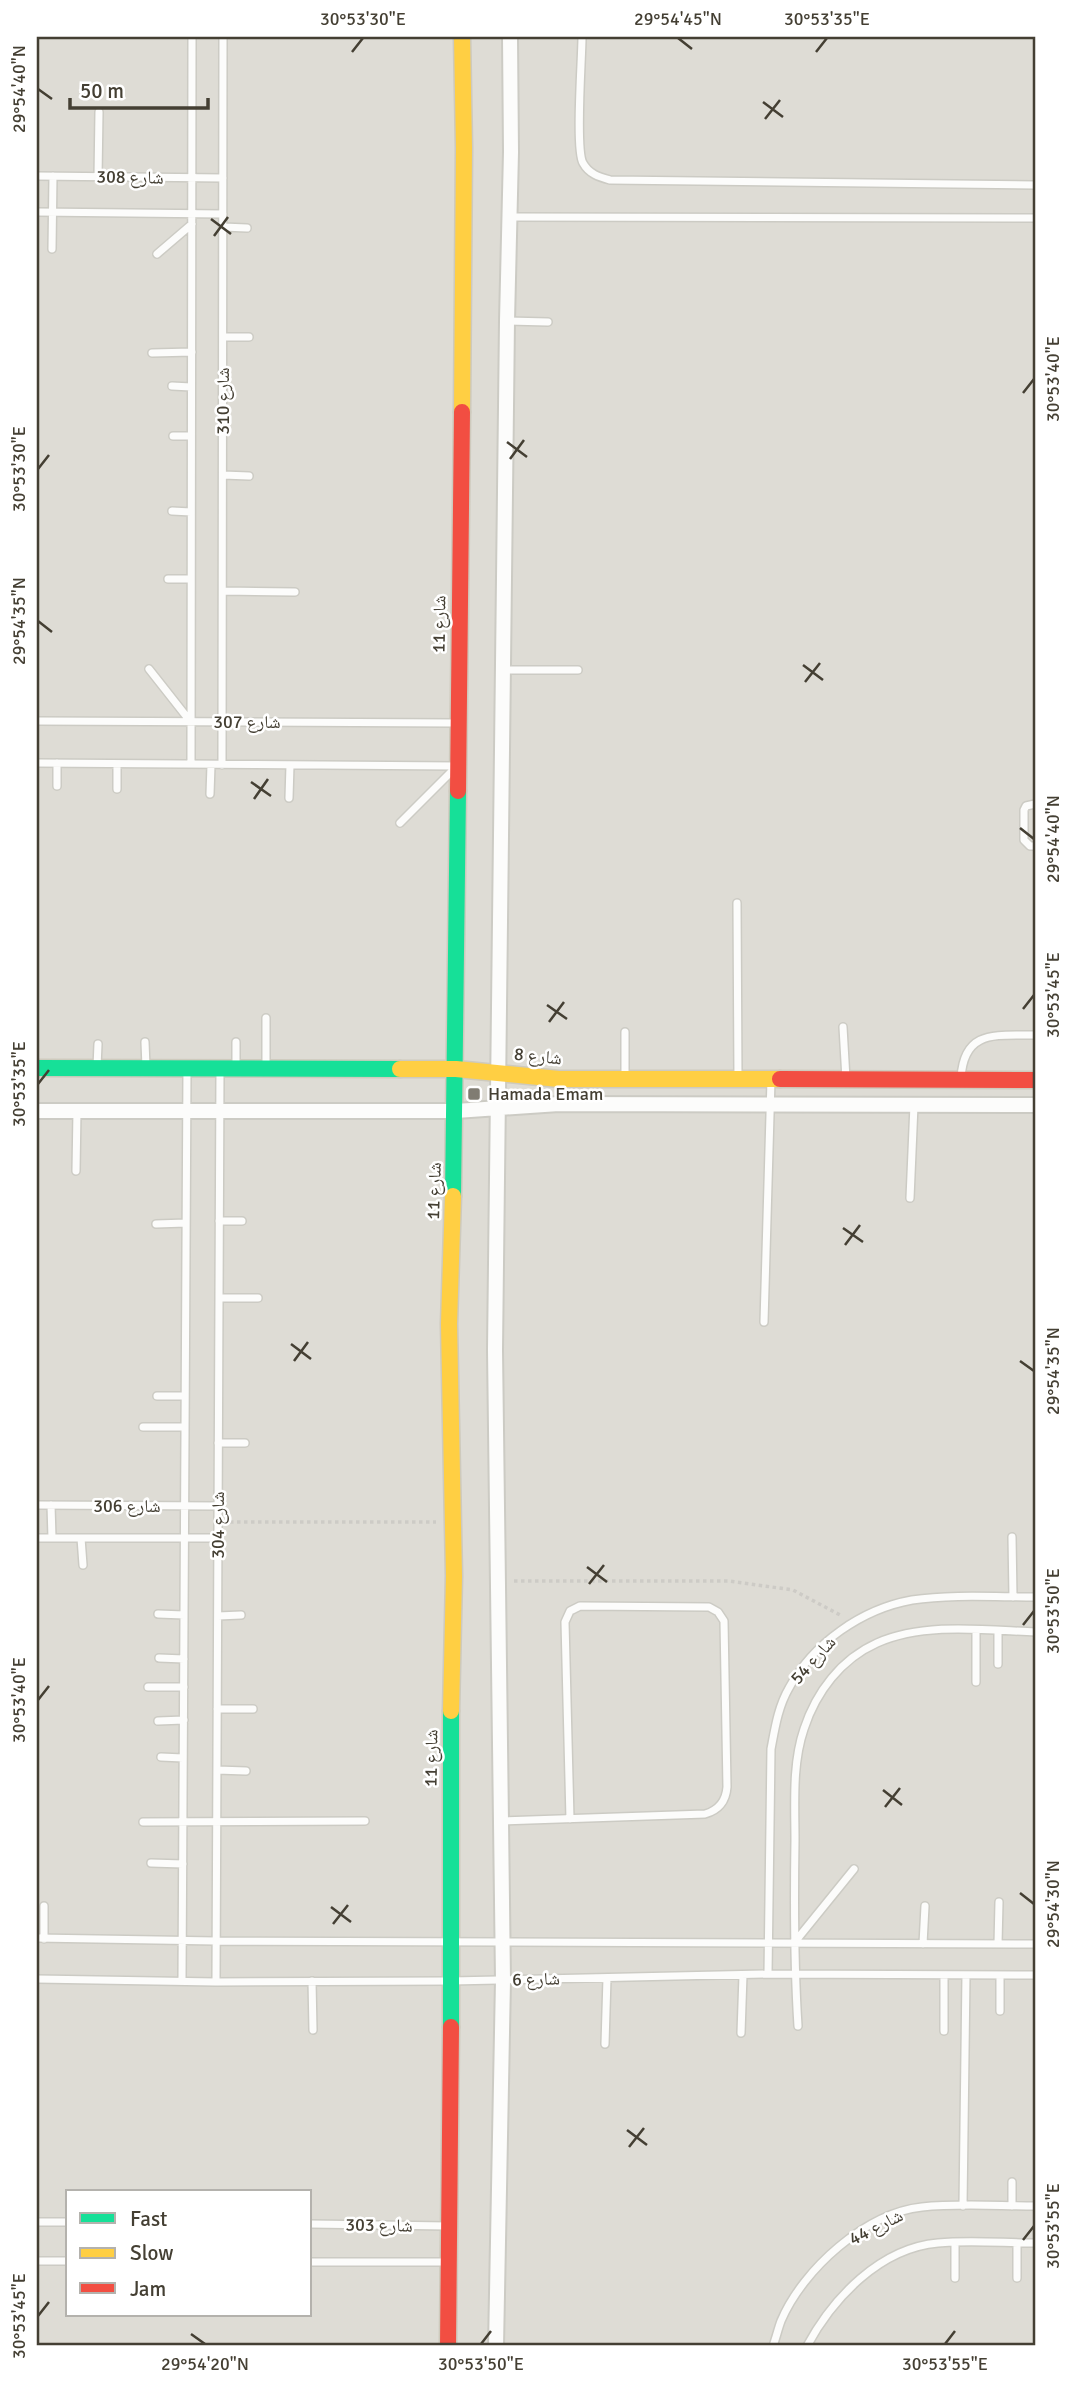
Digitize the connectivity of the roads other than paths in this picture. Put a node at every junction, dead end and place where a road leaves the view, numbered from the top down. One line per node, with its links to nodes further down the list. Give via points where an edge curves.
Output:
1 (192, 37): 10 (lane, شارع 310)
2 (223, 37): 11 (lane, شارع 310)
3 (462, 37): 48 (street, شارع 11)
4 (510, 37): 17 (street)
5 (582, 37): 12 (lane, via 579,153 599,178)
6 (99, 112): 9 (lane)
7 (37, 176): 8 (lane, شارع 308)
8 (53, 176): 9 (lane, شارع 308); 14 (lane)
9 (98, 177): 10 (lane, شارع 308)
10 (192, 178): 11 (lane, شارع 308); 15 (lane, شارع 310)
11 (223, 178): 16 (lane, شارع 310)
12 (1035, 185)
13 (37, 212): 14 (lane, شارع 308)
14 (52, 212): 15 (lane, شارع 308); 22 (lane)
15 (192, 214): 16 (lane, شارع 308); 19 (lane, شارع 310)
16 (223, 214): 20 (lane, شارع 310)
17 (509, 217): 18 (lane); 24 (street)
18 (1035, 218)
19 (192, 224): 23 (lane); 28 (lane, شارع 310)
20 (223, 227): 21 (lane); 26 (lane, شارع 310)
21 (247, 228)
22 (52, 249)
23 (157, 254)
24 (507, 321): 25 (lane); 43 (street)
25 (548, 322)
26 (223, 337): 27 (lane); 34 (lane, شارع 310)
27 (249, 337)
28 (192, 352): 29 (lane); 31 (lane, شارع 310)
29 (152, 353)
30 (172, 386): 31 (lane)
31 (191, 387): 33 (lane, شارع 310)
32 (173, 436): 33 (lane)
33 (191, 436): 37 (lane, شارع 310)
34 (223, 475): 35 (lane); 40 (lane, شارع 310)
35 (249, 476)
36 (172, 511): 37 (lane)
37 (191, 512): 39 (lane, شارع 310)
38 (169, 579): 39 (lane)
39 (191, 579): 46 (lane, شارع 310)
40 (223, 591): 41 (lane); 47 (lane, شارع 310)
41 (295, 592)
42 (149, 669): 46 (lane)
43 (503, 670): 44 (lane); 79 (street)
44 (578, 670)
45 (37, 721): 46 (lane, شارع 307)
46 (191, 722): 47 (lane, شارع 307); 52 (lane, شارع 310)
47 (222, 722): 48 (lane, شارع 307); 54 (lane, شارع 310)
48 (458, 723): 56 (street, شارع 11)
49 (37, 763): 50 (lane)
50 (58, 763): 51 (lane); 57 (lane)
51 (117, 764): 52 (lane); 58 (lane)
52 (191, 764): 53 (lane)
53 (211, 765): 54 (lane); 59 (lane)
54 (222, 765): 55 (lane)
55 (290, 765): 56 (lane); 60 (lane)
56 (457, 766): 62 (lane); 78 (street, شارع 11)
57 (57, 786)
58 (117, 789)
59 (211, 794)
60 (289, 798)
61 (1035, 804): 63 (lane, via 1024,810 1024,840)
62 (400, 823)
63 (1035, 846)
64 (737, 903): 81 (lane)
65 (265, 1018): 77 (lane)
66 (843, 1027): 83 (lane)
67 (625, 1032): 80 (lane)
68 (1035, 1035): 84 (lane, via 985,1036 966,1055)
69 (145, 1042): 74 (lane)
70 (236, 1042): 76 (lane, شارع 304)
71 (98, 1044): 73 (lane)
72 (37, 1068): 73 (street, شارع 8)
73 (97, 1068): 74 (street, شارع 8)
74 (146, 1068): 75 (street, شارع 8)
75 (187, 1068): 76 (street, شارع 8); 92 (lane, شارع 304)
76 (228, 1068): 77 (street, شارع 8); 93 (lane, شارع 304)
77 (266, 1068): 78 (street, شارع 8)
78 (456, 1069): 79 (street, شارع 8); 94 (street, شارع 11)
79 (500, 1071): 80 (street, شارع 8, via 559,1079); 89 (street)
80 (625, 1079): 81 (street, شارع 8)
81 (738, 1079): 82 (street, شارع 8)
82 (771, 1079): 83 (street, شارع 8); 86 (lane)
83 (846, 1080): 84 (street, شارع 8)
84 (961, 1080): 85 (street, شارع 8)
85 (1035, 1080)
86 (770, 1104): 87 (street); 89 (street, via 559,1104); 103 (lane)
87 (914, 1104): 88 (street); 96 (lane)
88 (1035, 1105)
89 (499, 1110): 94 (street); 148 (street, via 495,1350)
90 (37, 1111): 91 (street)
91 (77, 1111): 92 (street); 95 (lane)
92 (186, 1111): 93 (street); 99 (lane, شارع 304)
93 (220, 1111): 94 (street); 97 (lane, شارع 304)
94 (456, 1111): 159 (street, شارع 11, via 449,1324)
95 (76, 1171)
96 (910, 1198)
97 (219, 1221): 98 (lane); 101 (lane, شارع 304)
98 (242, 1221)
99 (186, 1223): 100 (lane); 105 (lane, شارع 304)
100 (156, 1224)
101 (219, 1298): 102 (lane); 108 (lane, شارع 304)
102 (258, 1298)
103 (764, 1322)
104 (157, 1396): 105 (lane)
105 (184, 1396): 107 (lane, شارع 304)
106 (143, 1427): 107 (lane)
107 (184, 1427): 112 (lane, شارع 304)
108 (218, 1443): 109 (lane); 113 (lane, شارع 304)
109 (245, 1443)
110 (37, 1505): 111 (lane, شارع 306)
111 (51, 1506): 112 (lane, شارع 306); 116 (lane)
112 (184, 1506): 113 (lane, شارع 306); 118 (lane, شارع 304)
113 (218, 1506): 119 (lane, شارع 304)
114 (1012, 1537): 121 (lane)
115 (37, 1538): 116 (lane, شارع 306)
116 (52, 1538): 117 (lane, شارع 306)
117 (81, 1538): 118 (lane, شارع 306); 120 (lane)
118 (184, 1538): 119 (lane, شارع 306); 124 (lane, شارع 304)
119 (218, 1538): 126 (lane, شارع 304)
120 (83, 1564)
121 (1013, 1597): 122 (lane, شارع 54); 161 (lane, شارع 54, via 913,1600 885,1606 828,1640 789,1687 771,1749)
122 (1035, 1597)
123 (158, 1614): 124 (lane)
124 (184, 1615): 131 (lane, شارع 304)
125 (242, 1615): 126 (lane)
126 (218, 1616): 136 (lane, شارع 304)
127 (976, 1630): 128 (lane, شارع 54); 133 (lane); 162 (lane, شارع 54, via 907,1634 878,1643 852,1657 815,1703 803,1730 795,1790)
128 (998, 1631): 129 (lane, شارع 54); 132 (lane)
129 (1035, 1632)
130 (159, 1658): 131 (lane)
131 (184, 1659): 135 (lane, شارع 304)
132 (998, 1664)
133 (976, 1682)
134 (148, 1687): 135 (lane)
135 (184, 1687): 138 (lane, شارع 304)
136 (217, 1709): 137 (lane); 142 (lane, شارع 304)
137 (253, 1709)
138 (184, 1720): 139 (lane); 141 (lane, شارع 304)
139 (158, 1721)
140 (161, 1757): 141 (lane)
141 (183, 1758): 145 (lane, شارع 304)
142 (217, 1770): 143 (lane); 146 (lane, شارع 304)
143 (246, 1771)
144 (570, 1819): 144 (lane, via 705,1814 723,1801 727,1787 724,1621 719,1612 709,1607 594,1606 570,1611 565,1622); 148 (lane)
145 (183, 1821): 146 (lane); 149 (lane); 151 (lane, شارع 304)
146 (216, 1821): 147 (lane); 158 (lane, شارع 304)
147 (365, 1821)
148 (501, 1821): 160 (street)
149 (144, 1822)
150 (151, 1863): 151 (lane)
151 (183, 1864): 157 (lane, شارع 304)
152 (854, 1869): 162 (lane)
153 (999, 1902): 164 (lane)
154 (44, 1906): 156 (lane)
155 (925, 1906): 163 (lane)
156 (40, 1938): 157 (lane, شارع 6)
157 (183, 1941): 158 (lane, شارع 6); 176 (lane, شارع 304)
158 (216, 1941): 159 (lane, شارع 6); 179 (lane, شارع 304)
159 (451, 1942): 160 (lane, شارع 6); 178 (street, شارع 11)
160 (501, 1942): 161 (lane, شارع 6); 175 (street)
161 (767, 1943): 162 (lane, شارع 6); 166 (lane, شارع 54)
162 (794, 1943): 163 (lane, شارع 6); 167 (lane, شارع 54)
163 (923, 1944): 164 (lane, شارع 6)
164 (998, 1944): 165 (lane, شارع 6)
165 (1035, 1944)
166 (768, 1974): 167 (lane, شارع 6); 168 (lane, شارع 6)
167 (795, 1974): 169 (lane, شارع 6); 181 (lane, شارع 54)
168 (743, 1975): 173 (lane, شارع 6); 184 (lane)
169 (943, 1975): 170 (lane, شارع 6); 183 (lane)
170 (966, 1975): 171 (lane, شارع 6); 187 (lane)
171 (1000, 1975): 172 (lane, شارع 6); 180 (lane)
172 (1035, 1975)
173 (607, 1978): 175 (lane, شارع 6); 185 (lane)
174 (37, 1979): 176 (lane, شارع 6)
175 (503, 1980): 178 (lane, شارع 6); 204 (street)
176 (182, 1981): 179 (lane, شارع 6)
177 (312, 1981): 178 (lane, شارع 6); 179 (lane, شارع 6); 182 (lane)
178 (451, 1981): 193 (street, شارع 11)
179 (216, 1982)
180 (1000, 2011)
181 (798, 2026)
182 (313, 2030)
183 (944, 2031)
184 (741, 2033)
185 (605, 2044)
186 (1012, 2182): 188 (lane)
187 (962, 2206): 188 (lane, شارع 44); 205 (lane, شارع 44, via 921,2207 892,2215 839,2247 797,2293)
188 (1012, 2206): 189 (lane, شارع 44)
189 (1035, 2206)
190 (37, 2221): 191 (lane)
191 (66, 2222)
192 (312, 2224): 193 (lane, شارع 303)
193 (449, 2226): 200 (street, شارع 11)
194 (956, 2243): 195 (lane, شارع 44); 201 (lane); 206 (lane, شارع 44, via 936,2243 882,2263 831,2307)
195 (1017, 2243): 196 (lane, شارع 44); 202 (lane)
196 (1035, 2243)
197 (37, 2261): 198 (lane)
198 (66, 2261)
199 (312, 2262): 200 (lane, شارع 303)
200 (449, 2262): 203 (street, شارع 11)
201 (955, 2278)
202 (1017, 2278)
203 (448, 2346)
204 (496, 2346)
205 (773, 2346)
206 (807, 2346)

